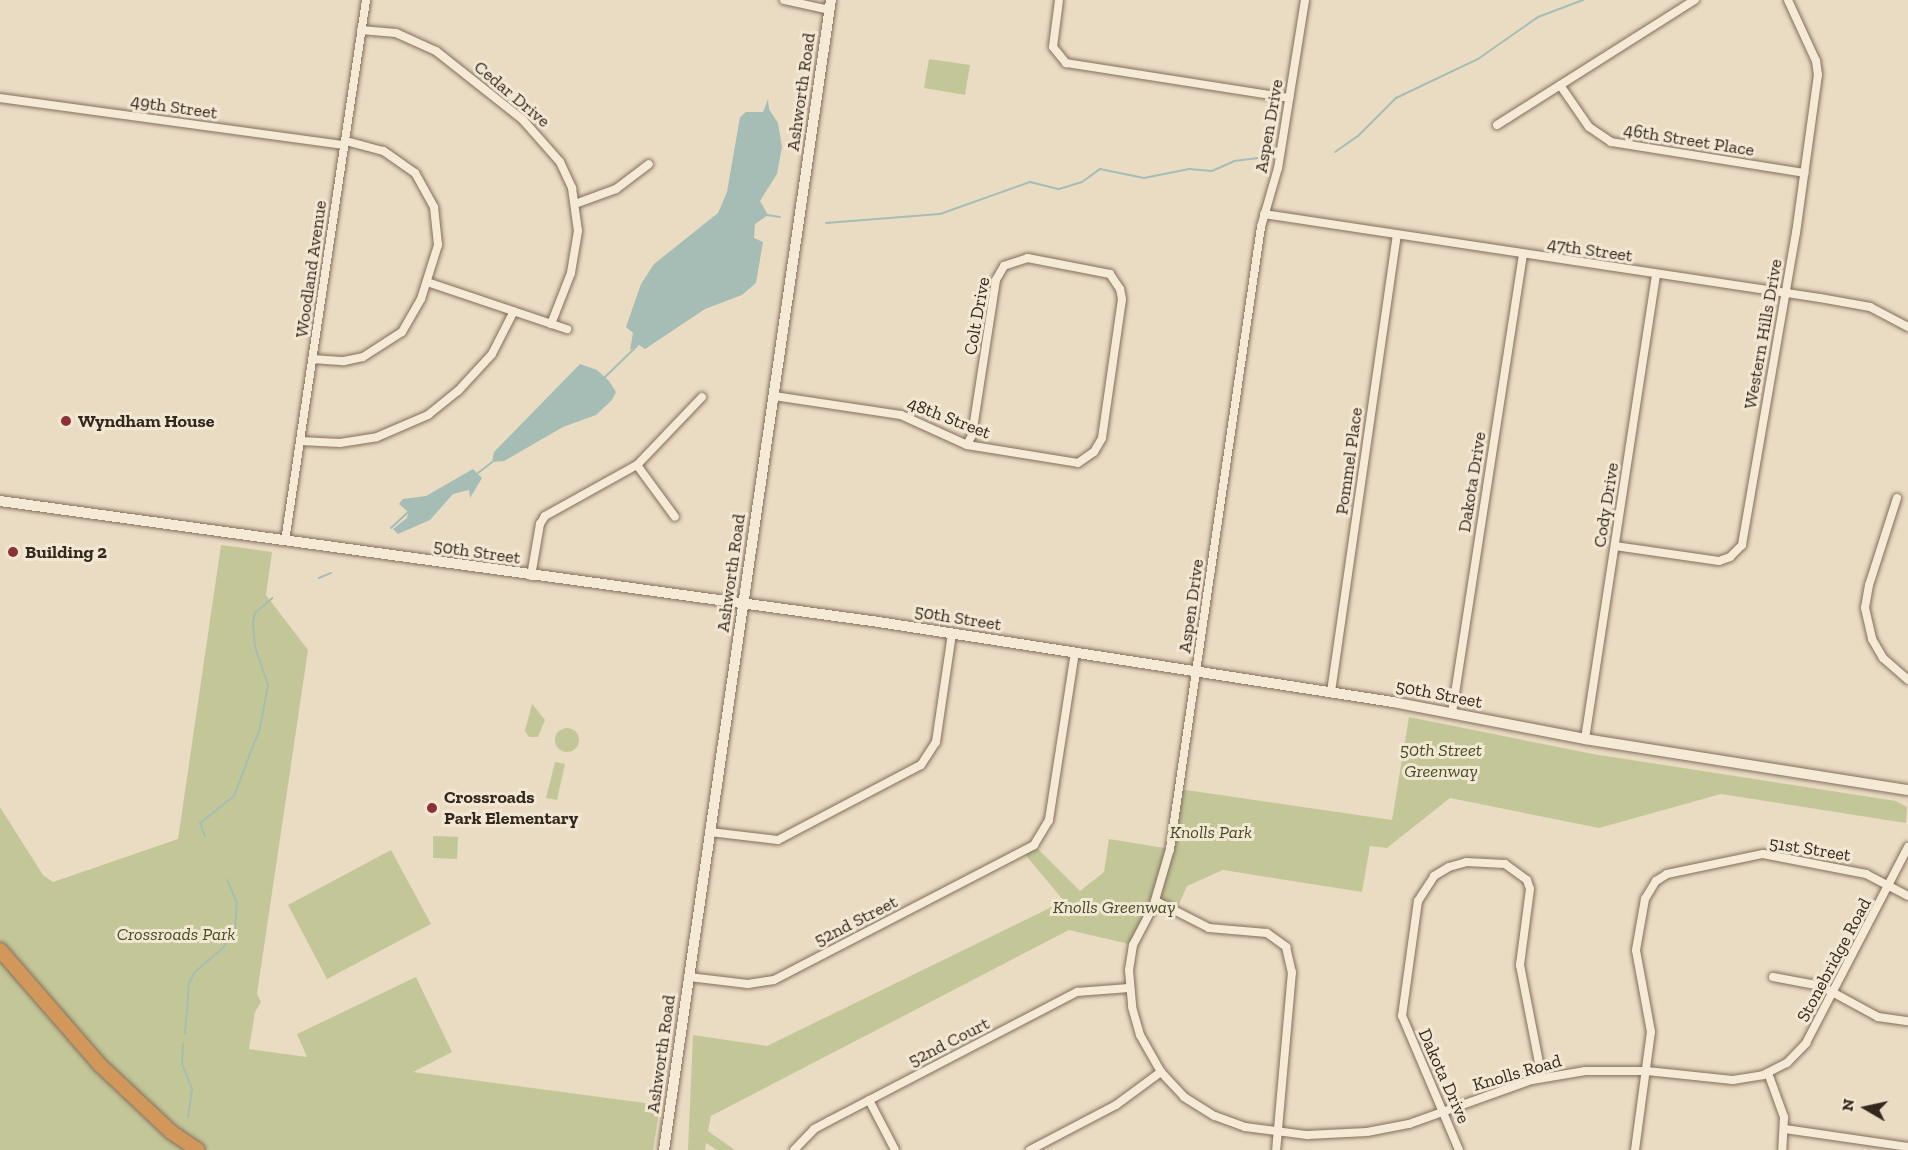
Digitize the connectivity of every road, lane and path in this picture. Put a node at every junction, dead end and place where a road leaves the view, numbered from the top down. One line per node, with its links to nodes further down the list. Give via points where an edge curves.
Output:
1 (366, 0): 8 (street, Woodland Avenue)
2 (784, 0): 7 (street)
3 (1059, 0): 11 (street, via 1053,47 1066,63)
4 (1305, 0): 11 (street, Aspen Drive)
5 (1695, 0): 9 (street)
6 (1788, 0): 15 (street, Western Hills Drive, via 1816,61 1818,75)
7 (831, 5): 28 (main road, Ashworth Road)
8 (361, 30): 13 (street, Woodland Avenue); 16 (street, Cedar Drive, via 416,39 523,120 560,162)
9 (1560, 85): 12 (street); 15 (street, 46th Street Place, via 1589,127 1611,142)
10 (0, 98): 13 (street, 49th Street)
11 (1289, 98): 17 (street, Aspen Drive, via 1278,168)
12 (1497, 125)
13 (344, 143): 21 (street, 49th Street, via 383,151 400,160 426,189 438,226 438,245); 27 (street, Woodland Avenue)
14 (649, 164): 16 (street, via 616,189)
15 (1805, 173): 22 (street, Western Hills Drive)
16 (575, 204): 24 (street, Cedar Drive, via 575,258)
17 (1264, 214): 18 (street, 47th Street); 43 (street, Aspen Drive)
18 (1397, 235): 19 (street, 47th Street); 45 (street, Pommel Place)
19 (1523, 255): 20 (street, 47th Street); 46 (street, Dakota Drive)
20 (1656, 274): 22 (street, 47th Street); 38 (street, Cody Drive)
21 (428, 282): 23 (street); 27 (street, 49th Street, via 413,316 388,344 363,357 344,361)
22 (1786, 293): 25 (street, 47th Street, via 1870,307); 38 (street, Western Hills Drive, via 1742,545 1730,558 1719,561)
23 (514, 311): 24 (street); 30 (street, via 492,354 458,391 428,415 395,432 368,439 340,443)
24 (551, 324): 26 (street)
25 (1908, 327)
26 (567, 329)
27 (312, 359): 30 (street, Woodland Avenue)
28 (774, 396): 31 (street, 48th Street, via 901,415); 40 (main road, Ashworth Road)
29 (702, 397): 33 (street)
30 (300, 441): 37 (street, Woodland Avenue)
31 (967, 445): 32 (street, 48th Street); 32 (street, Colt Drive, via 972,435 996,280 1004,266 1028,258 1110,274 1120,289 1122,299 1102,438 1094,452)
32 (1078, 463)
33 (637, 465): 36 (street); 39 (street, via 545,516 540,524)
34 (1897, 498): 44 (street, via 1865,608 1872,639 1883,658)
35 (0, 501): 37 (main road, 50th Street)
36 (675, 517)
37 (285, 541): 39 (main road, 50th Street)
38 (1615, 546): 47 (street, Cody Drive)
39 (531, 576): 40 (main road, 50th Street)
40 (743, 604): 41 (main road, 50th Street); 49 (main road, Ashworth Road)
41 (952, 634): 42 (main road, 50th Street); 49 (street, via 936,742 927,760 778,840)
42 (1075, 653): 43 (main road, 50th Street); 56 (street, 52nd Street, via 1049,820 1029,848 774,980 748,984)
43 (1197, 671): 45 (main road, 50th Street); 53 (street, Aspen Drive, via 1170,849)
44 (1908, 680)
45 (1331, 692): 46 (main road, 50th Street)
46 (1452, 713): 47 (main road, 50th Street)
47 (1585, 740): 48 (main road, 50th Street)
48 (1908, 790)
49 (710, 832): 56 (main road, Ashworth Road)
50 (1908, 847): 51 (street, Stonebridge Road)
51 (1890, 887): 52 (street, 51st Street); 58 (street, Stonebridge Road); 60 (street, 51st Street, via 1866,874 1832,865 1763,854 1666,874 1645,898 1636,950 1651,1032)
52 (1908, 896)
53 (1156, 901): 57 (street, Aspen Drive, via 1134,945); 67 (street, via 1209,928 1267,933 1280,940 1292,959)
54 (0, 950): 69 (highway, via 100,1065 171,1132)
55 (1773, 976): 58 (street, via 1797,979)
56 (688, 977): 70 (main road, Ashworth Road)
57 (1129, 988): 61 (street, Aspen Drive, via 1140,1035); 64 (street, 52nd Court, via 1077,992)
58 (1833, 992): 59 (street, via 1878,1017); 62 (street, Stonebridge Road, via 1806,1043 1787,1063)
59 (1908, 1021)
60 (1647, 1071): 62 (street, Knolls Road, via 1733,1080); 63 (street, Knolls Road, via 1585,1071); 76 (street)
61 (1161, 1072): 67 (street, Aspen Drive, via 1184,1097 1215,1116); 73 (street, via 1116,1105)
62 (1768, 1073): 66 (street)
63 (1542, 1078): 65 (street, Knolls Road); 65 (street, Dakota Drive, via 1520,965 1530,889 1520,872 1505,864 1466,862 1449,867 1423,890 1416,909 1402,1000 1402,1016)
64 (869, 1100): 71 (street, 52nd Court, via 814,1129); 72 (street)
65 (1445, 1112): 67 (street, Knolls Road, via 1368,1132); 75 (street, Dakota Drive)
66 (1785, 1129): 68 (street); 77 (street)
67 (1277, 1132): 74 (street)
68 (1908, 1147)
69 (198, 1150)
70 (664, 1150)
71 (794, 1150)
72 (895, 1150)
73 (1030, 1150)
74 (1276, 1150)
75 (1459, 1150)
76 (1635, 1150)
77 (1782, 1150)

